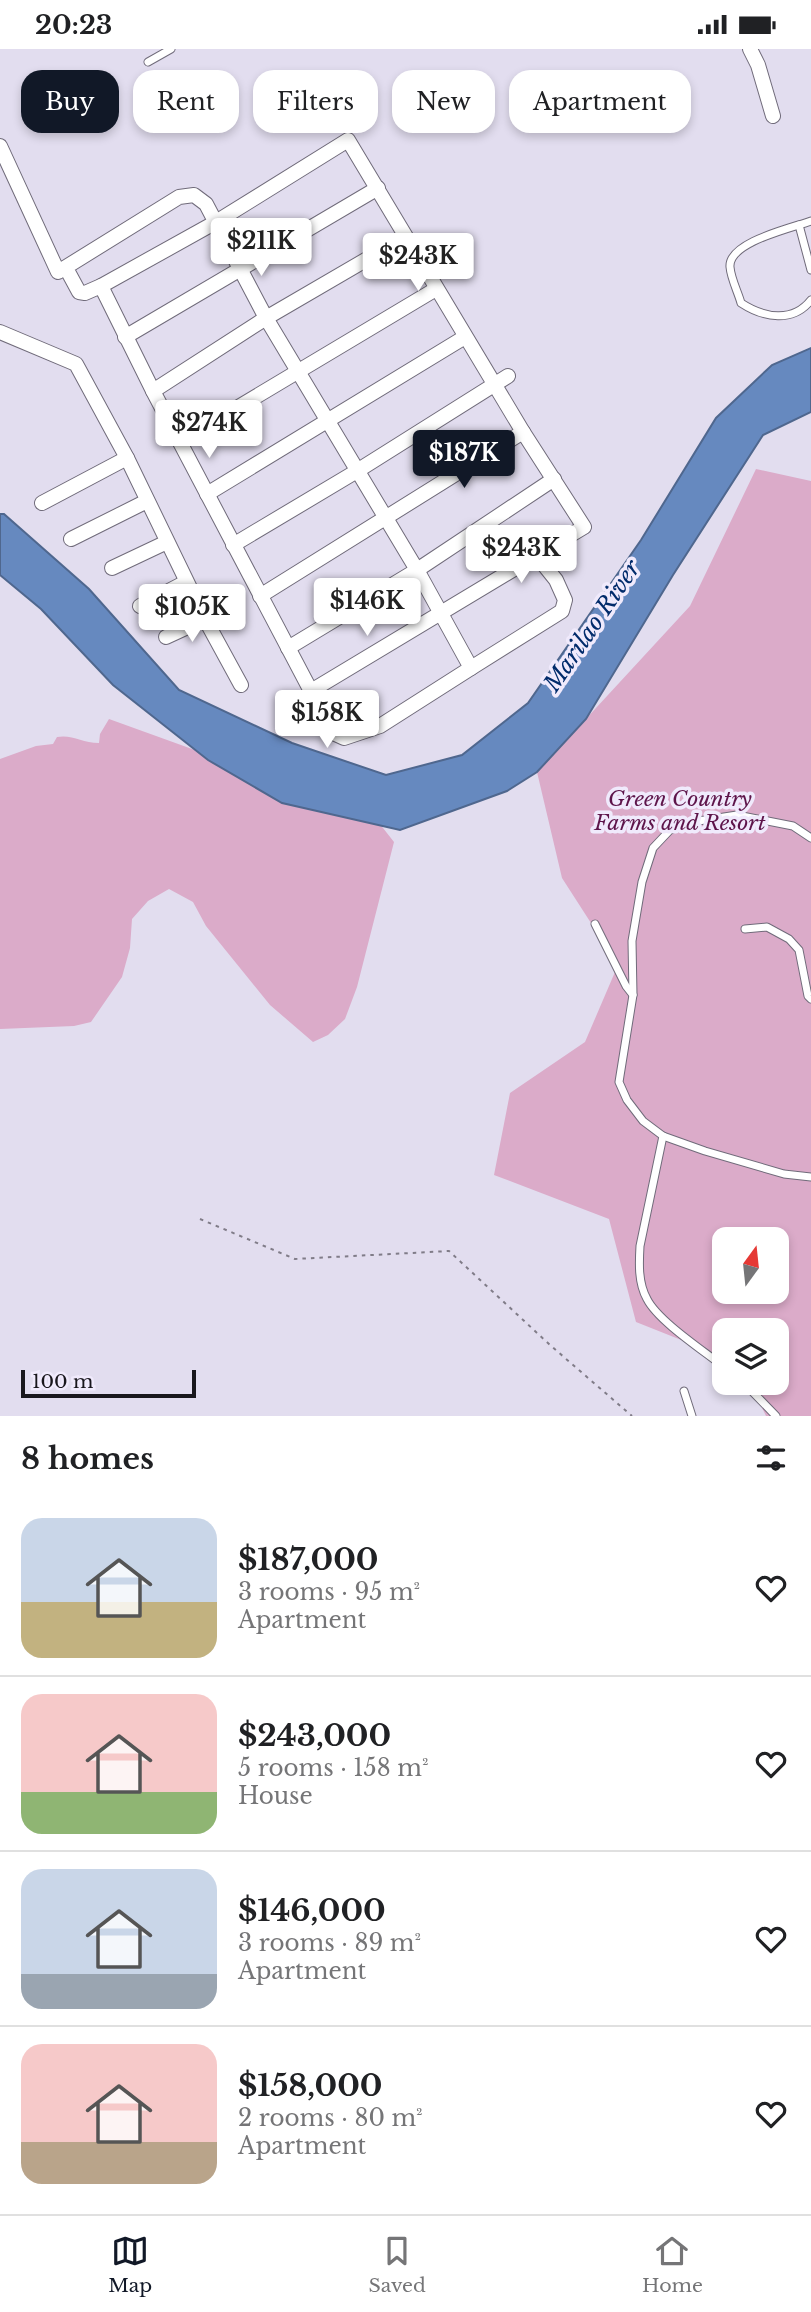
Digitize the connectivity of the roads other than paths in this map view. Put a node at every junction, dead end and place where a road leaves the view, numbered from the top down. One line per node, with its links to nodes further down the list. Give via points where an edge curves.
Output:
1 (171, 49): 3 (lane)
2 (750, 49): 4 (street)
3 (148, 61)
4 (773, 116)
5 (0, 146): 11 (street, via 58,272)
6 (378, 188): 8 (street, via 348,140); 10 (street); 12 (street)
7 (811, 221): 9 (lane)
8 (216, 222): 11 (street, via 201,198 186,195); 12 (street); 14 (street)
9 (799, 225): 13 (lane); 16 (lane, via 744,245 729,265 741,303 755,312 778,317 802,311)
10 (405, 237): 15 (street); 17 (street)
11 (66, 268): 14 (street, via 79,292)
12 (241, 269): 17 (street); 19 (street)
13 (811, 271)
14 (101, 286): 19 (street)
15 (436, 289): 20 (street); 21 (street)
16 (811, 300)
17 (266, 318): 21 (street); 24 (street)
18 (0, 332): 28 (street, via 76,364)
19 (125, 337): 24 (street)
20 (466, 337): 23 (street); 25 (street)
21 (298, 372): 25 (street); 27 (street)
22 (508, 376): 23 (street)
23 (494, 385): 26 (street); 29 (street)
24 (153, 391): 27 (street)
25 (328, 421): 29 (street); 31 (street)
26 (523, 432): 30 (street); 34 (street)
27 (180, 442): 31 (street)
28 (127, 458): 32 (street); 33 (street)
29 (357, 471): 34 (street); 37 (street)
30 (554, 479): 38 (street, via 584,527); 40 (street)
31 (207, 494): 37 (street)
32 (147, 501): 35 (street); 36 (street)
33 (42, 503)
34 (386, 519): 40 (street); 42 (street)
35 (71, 539)
36 (167, 542): 39 (street); 41 (street)
37 (233, 545): 42 (street)
38 (536, 555): 44 (street); 48 (street, via 556,580 565,600 562,611)
39 (113, 568)
40 (416, 570): 44 (street); 47 (street)
41 (186, 582): 43 (street); 45 (street)
42 (260, 596): 47 (street)
43 (140, 606)
44 (440, 615): 48 (street); 50 (street)
45 (205, 619): 46 (street); 49 (street)
46 (166, 637)
47 (288, 648): 50 (street)
48 (471, 668): 50 (street, via 380,726 344,737 333,733)
49 (242, 685)
50 (311, 691)
51 (811, 838): 54 (lane, via 793,826 737,815 670,830 653,848 642,882 632,941)
52 (595, 924): 54 (lane)
53 (745, 929): 55 (lane, via 766,927 789,939 799,950)
54 (634, 995): 56 (lane, via 619,1082 643,1121)
55 (811, 999)
56 (663, 1136): 57 (lane, via 784,1174); 58 (lane, via 640,1246 641,1281 657,1313)
57 (811, 1177)
58 (712, 1357)
59 (684, 1391): 61 (lane)
60 (756, 1395): 62 (lane)
61 (692, 1416)
62 (776, 1416)

